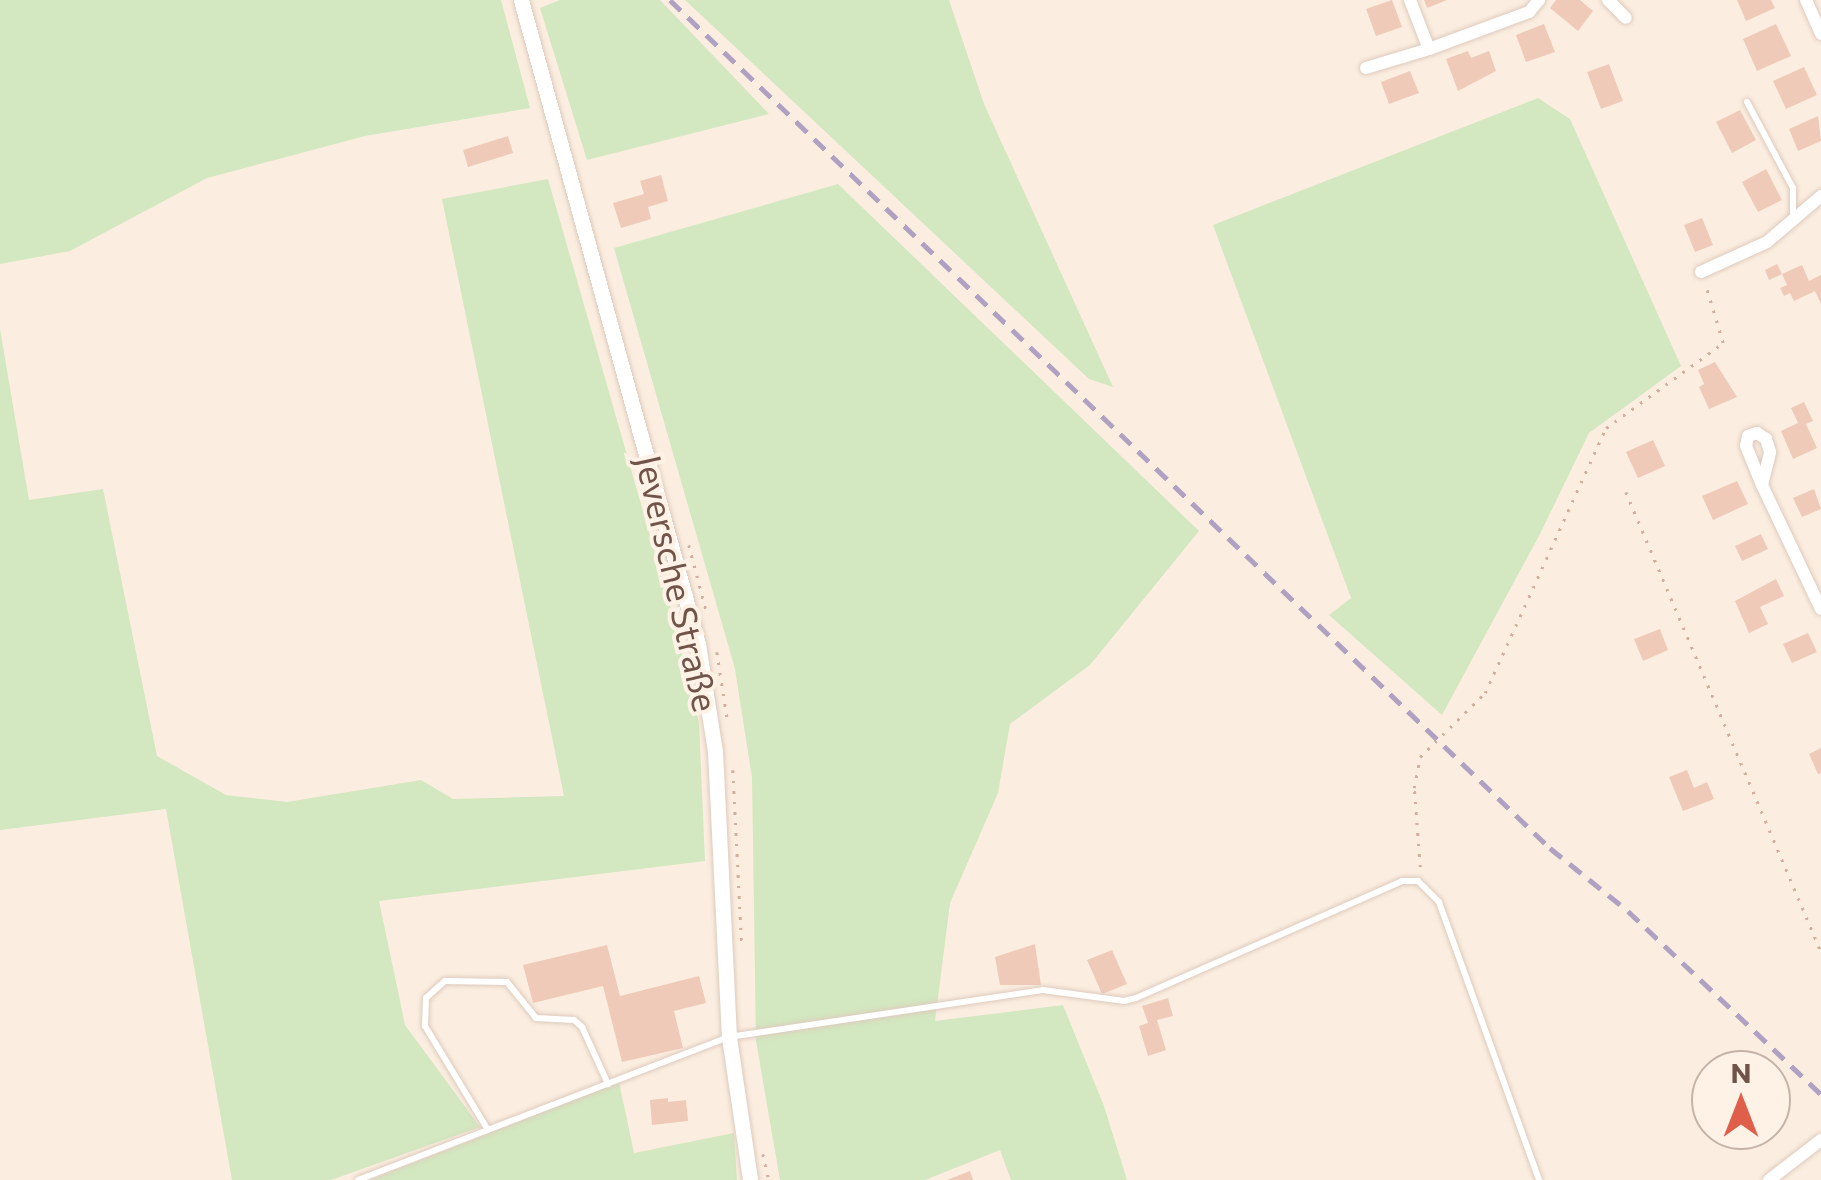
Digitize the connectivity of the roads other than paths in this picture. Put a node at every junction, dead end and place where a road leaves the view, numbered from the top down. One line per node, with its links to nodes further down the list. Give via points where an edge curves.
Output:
1 (521, 0): 16 (street, Jeversche Straße, via 698,644 715,751)
2 (1410, 0): 8 (street)
3 (1539, 0): 8 (street, via 1529,12)
4 (1608, 0): 6 (street)
5 (1806, 0): 7 (street)
6 (1626, 18)
7 (1821, 34)
8 (1429, 49): 9 (street)
9 (1366, 68)
10 (1746, 102): 12 (lane, via 1792,188)
11 (1821, 196): 12 (street)
12 (1793, 220): 13 (street, via 1766,242)
13 (1701, 272)
14 (1762, 485): 15 (street)
15 (1821, 609)
16 (729, 1037): 17 (lane); 21 (street, Jeversche Straße); 22 (lane, via 1043,990 1124,1001 1402,880 1421,884 1439,902)
17 (608, 1084): 18 (lane); 18 (lane, via 574,1020 536,1018 507,982 445,981 426,998 425,1026)
18 (488, 1130): 20 (lane)
19 (1821, 1140): 23 (street)
20 (358, 1180)
21 (750, 1180)
22 (1540, 1180)
23 (1769, 1180)

